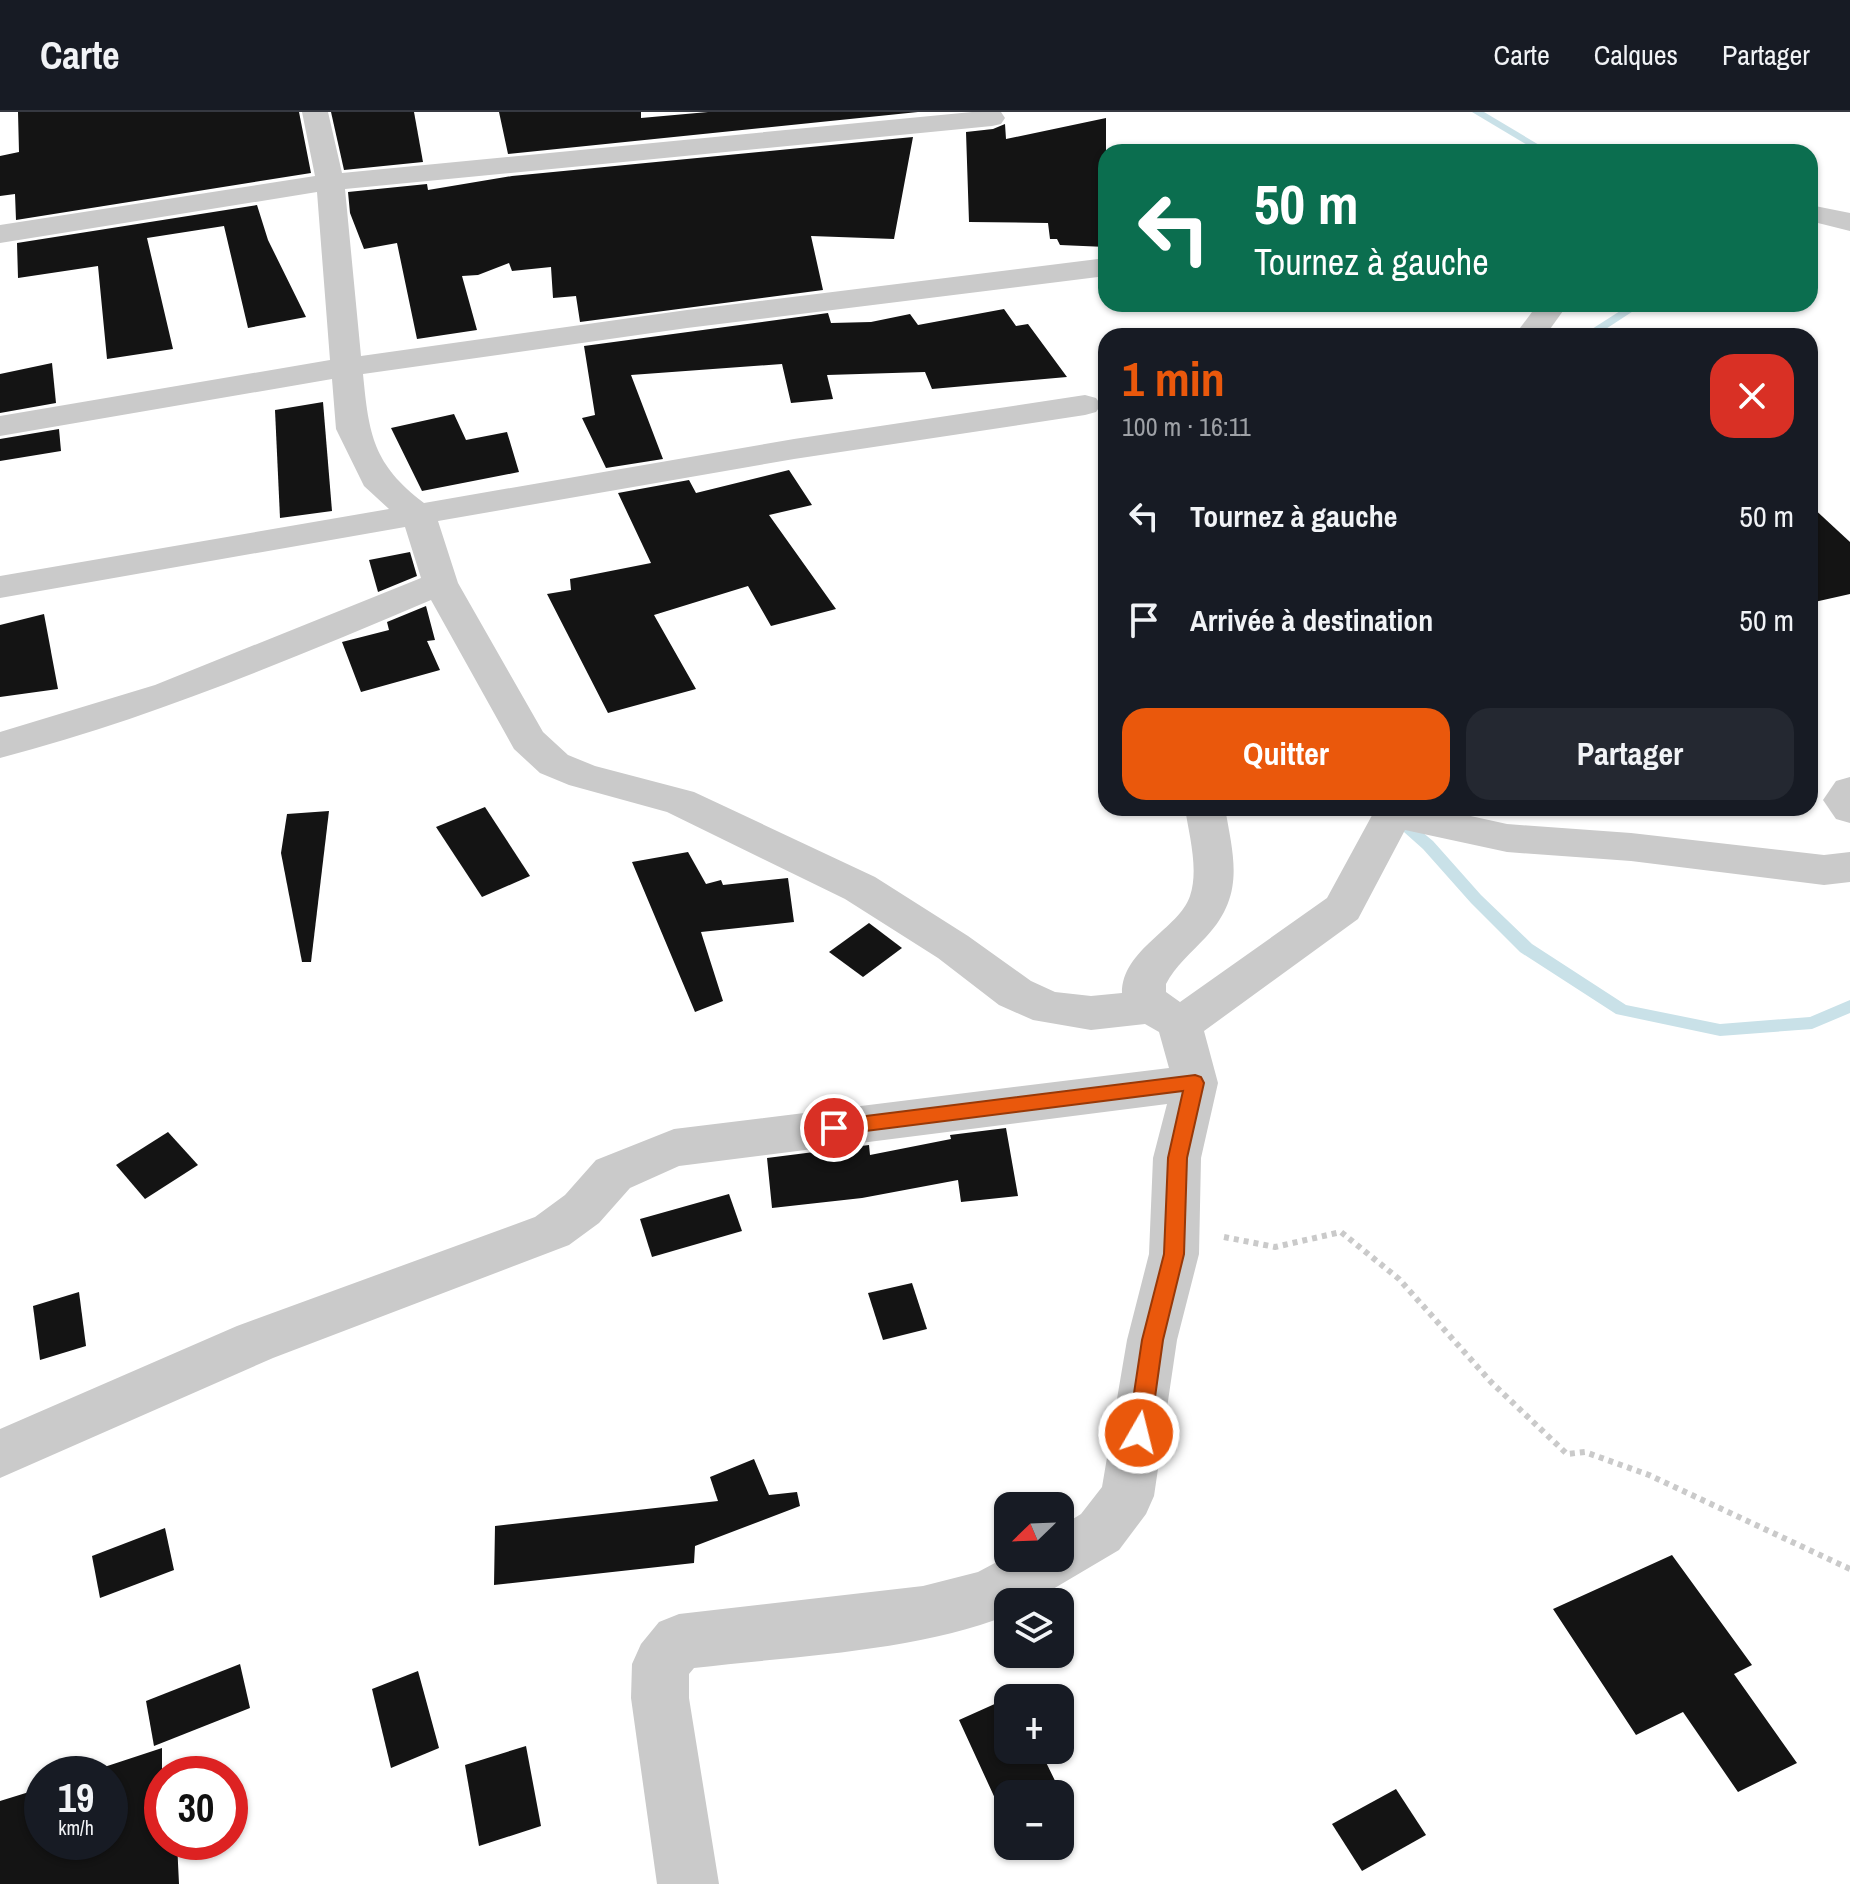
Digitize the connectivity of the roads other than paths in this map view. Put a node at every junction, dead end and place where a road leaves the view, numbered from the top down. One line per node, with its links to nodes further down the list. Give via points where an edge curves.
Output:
1 (315, 112): 3 (street)
2 (992, 118): 3 (street)
3 (330, 182): 6 (street); 8 (street)
4 (1818, 215): 5 (street)
5 (1850, 222)
6 (0, 234)
7 (1098, 268): 8 (street)
8 (347, 367): 10 (street); 11 (street, via 352,429 360,446 381,486)
9 (1085, 405): 11 (street, via 794,449)
10 (0, 426)
11 (419, 516): 12 (street); 13 (street)
12 (440, 583): 14 (street, via 201,684); 21 (street, via 528,740 554,764 680,802 833,874 953,947 1015,993 1049,1008)
13 (0, 587)
14 (0, 745)
15 (1850, 791): 16 (street, via 1843,800)
16 (1850, 809)
17 (1206, 816): 21 (street, via 1214,886 1209,905 1144,983 1144,995)
18 (1391, 816): 21 (street, via 1343,908)
19 (1407, 816): 20 (street, via 1507,838 1824,870)
20 (1850, 867)
21 (1166, 1016): 22 (street)
22 (1195, 1083): 23 (street, via 674,1148 613,1174 582,1209 552,1231 255,1342); 24 (street, via 1177,1158 1174,1254 1152,1340 1127,1496 1100,1532)
23 (0, 1454)
24 (1074, 1548)
25 (1032, 1572): 26 (street, via 988,1596 923,1613 679,1642 661,1664 660,1698)
26 (688, 1884)

